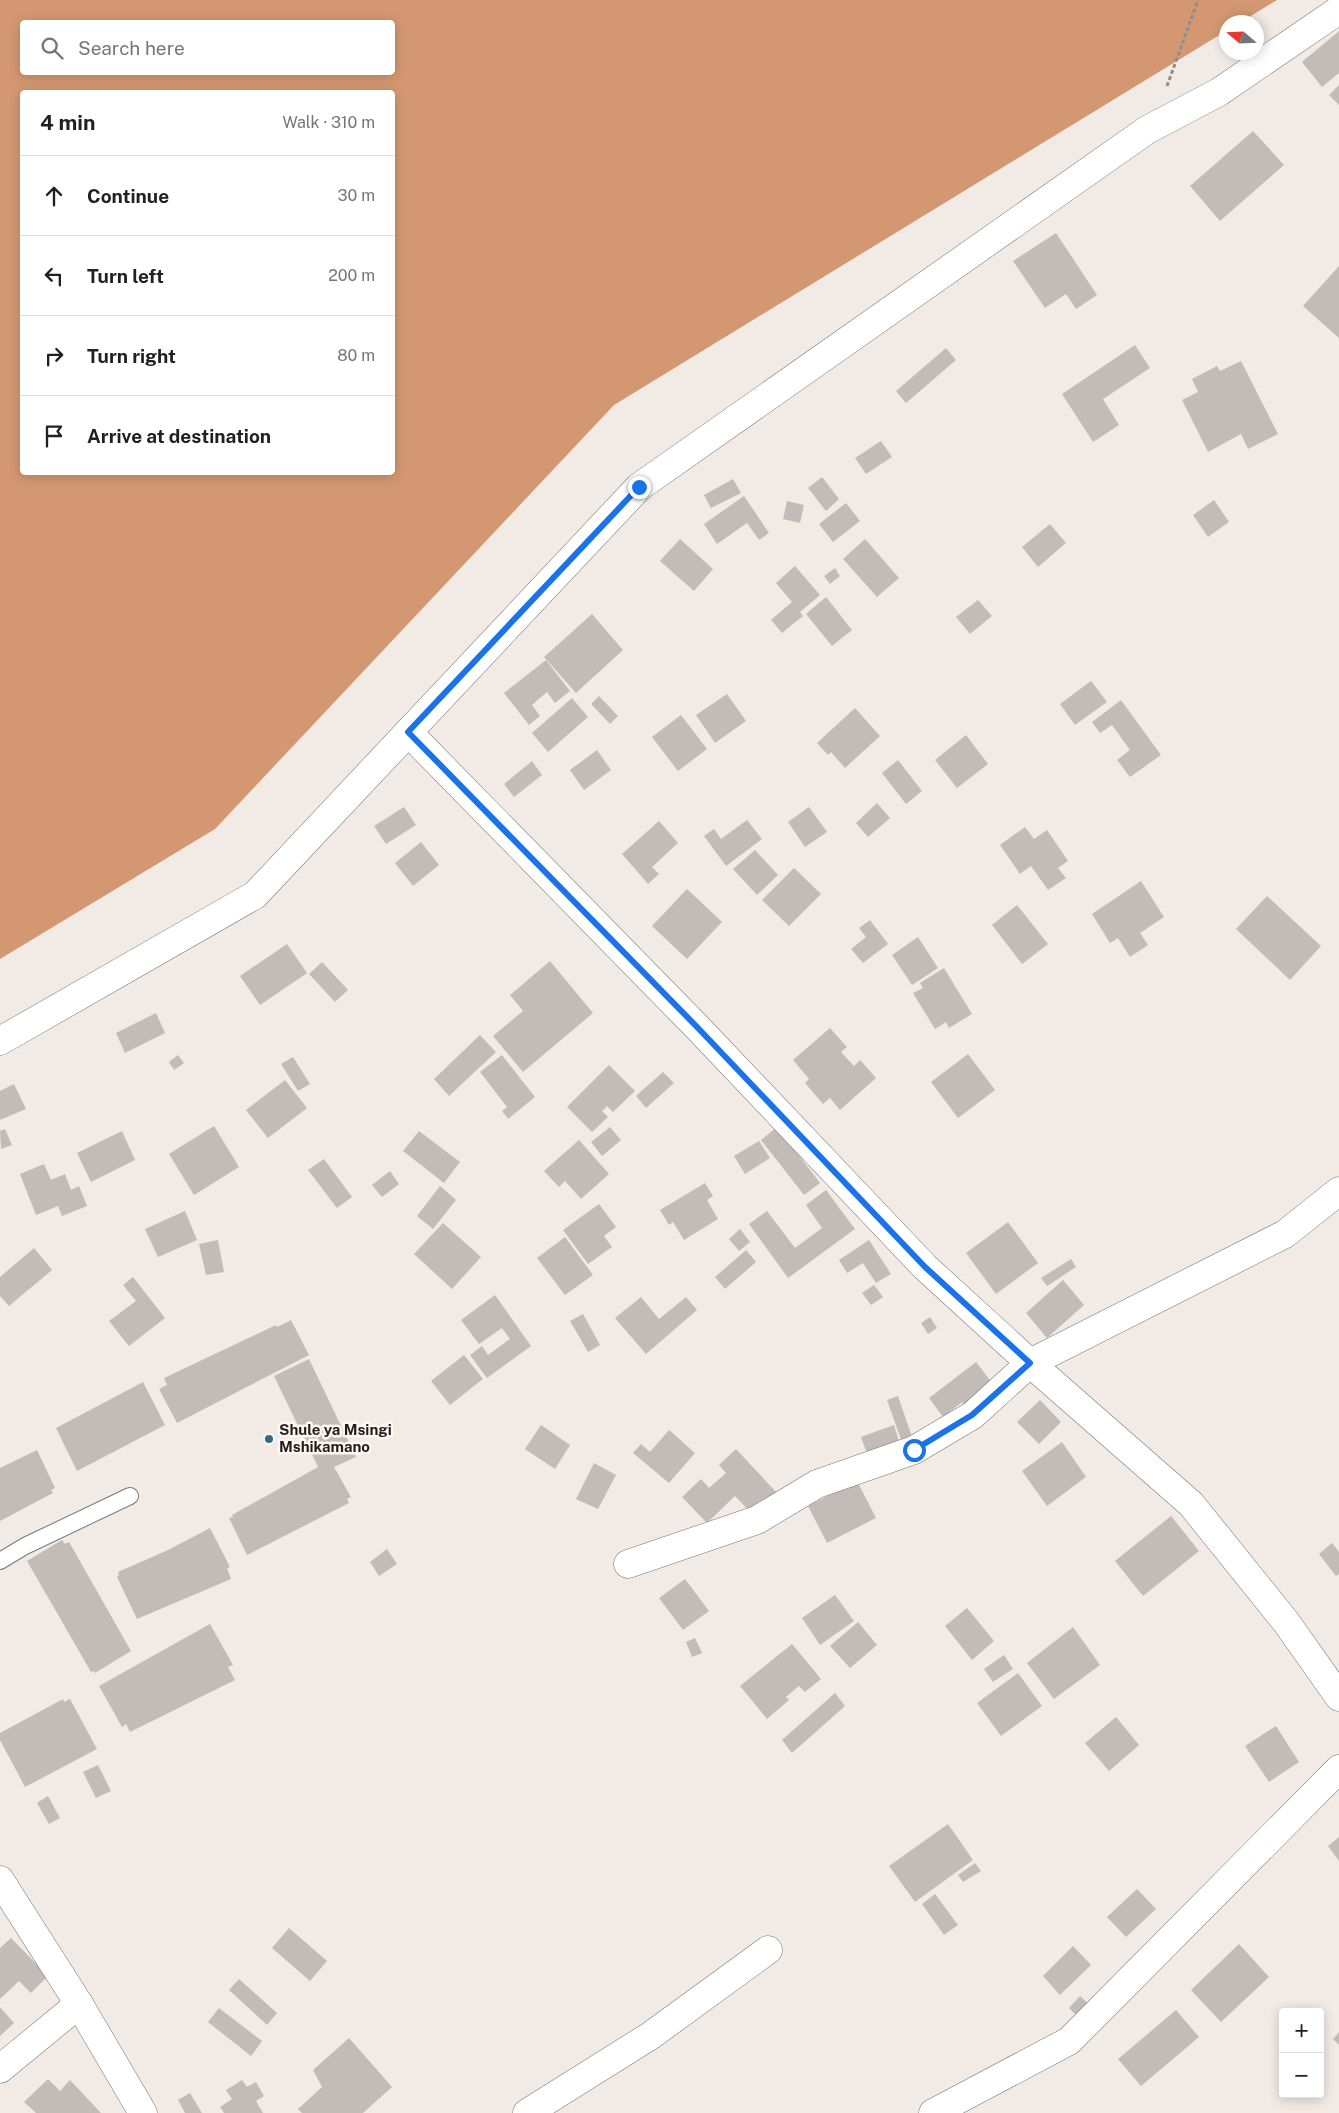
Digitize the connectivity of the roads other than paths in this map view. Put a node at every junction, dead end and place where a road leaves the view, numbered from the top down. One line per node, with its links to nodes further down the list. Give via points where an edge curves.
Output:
1 (1339, 10): 2 (street, via 1219,92 1147,130 639,487)
2 (408, 732): 3 (street, via 255,894); 5 (street, via 698,1028 925,1267)
3 (0, 1041)
4 (1339, 1191): 5 (street, via 1286,1234)
5 (1030, 1363): 8 (street, via 972,1415 914,1450 817,1484 757,1520); 9 (street, via 1191,1504 1286,1622)
6 (130, 1496): 7 (lane)
7 (0, 1561)
8 (628, 1564)
9 (1339, 1696)
10 (1339, 1769): 17 (street, via 1069,2041)
11 (0, 1880): 13 (street)
12 (768, 1950): 16 (street, via 650,2036)
13 (79, 2004): 14 (street); 15 (street)
14 (0, 2069)
15 (143, 2113)
16 (527, 2113)
17 (933, 2113)

